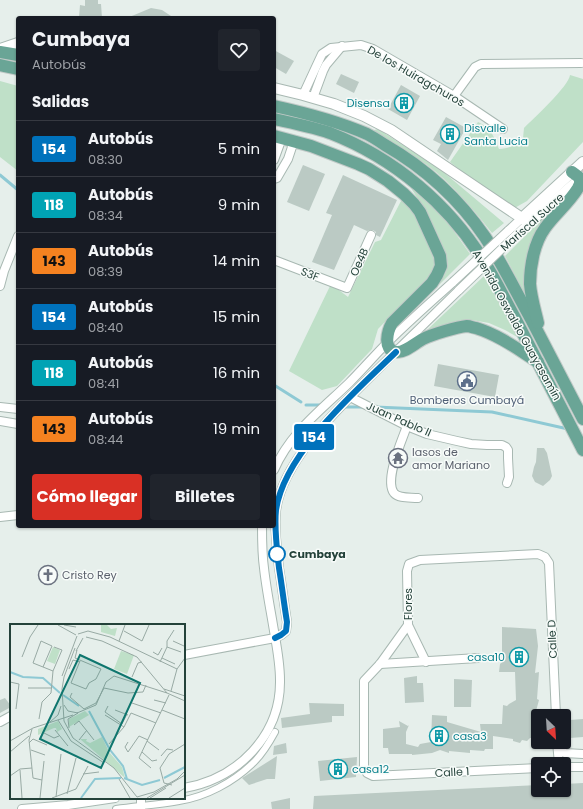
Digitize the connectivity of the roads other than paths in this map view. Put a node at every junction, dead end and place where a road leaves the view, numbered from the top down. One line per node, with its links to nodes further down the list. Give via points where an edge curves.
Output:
1 (16, 44): 2 (street)
2 (0, 50): 3 (main road)
3 (16, 54)
4 (581, 63): 8 (street, via 481,64 475,67)
5 (0, 65): 6 (main road)
6 (16, 69)
7 (276, 89): 9 (street)
8 (454, 96): 9 (street, De los Huiragchuros, via 361,45 332,48 322,54 314,69); 12 (street, De los Huiragchuros)
9 (308, 97): 19 (street, via 334,104 391,130)
10 (276, 106): 26 (main road, Avenida Oswaldo Guayasamín, via 337,122 368,135 420,167 443,188 484,237)
11 (276, 119): 28 (main road, Avenida Oswaldo Guayasamín, via 300,124 358,146 415,181 462,231 484,262)
12 (503, 129)
13 (278, 137): 14 (main road); 15 (street)
14 (294, 141): 18 (street, via 288,159); 27 (main road, via 369,169 404,194 420,212 440,256 440,270 432,283 392,323 388,330)
15 (276, 148)
16 (583, 162): 17 (street, Mariscal Sucre)
17 (578, 175): 19 (street, Mariscal Sucre); 26 (main road, via 580,184 577,191 544,229 533,257 530,284)
18 (276, 178)
19 (525, 220): 20 (street, Mariscal Sucre)
20 (511, 234): 27 (street, Mariscal Sucre, bridge, via 459,290); 27 (street, bridge, via 453,282)
21 (371, 235): 25 (street, Oe4B)
22 (16, 241): 24 (street)
23 (276, 261): 25 (street, S3F)
24 (0, 286)
25 (347, 288)
26 (542, 342): 32 (main road, Avenida Oswaldo Guayasamín)
27 (392, 347): 28 (main road, via 402,351 423,339 468,326 500,338); 29 (street); 37 (street, via 361,371 305,424)
28 (538, 362): 36 (main road, Avenida Oswaldo Guayasamín)
29 (350, 397): 35 (street, Juan Pablo II); 40 (street, via 324,424 290,471 281,489)
30 (0, 407): 31 (street)
31 (16, 409)
32 (583, 419)
33 (0, 421): 34 (street)
34 (16, 424)
35 (407, 426): 38 (street, Juan Pablo II, via 457,441 506,447 509,476); 39 (street, via 392,469 391,486 398,495)
36 (583, 450)
37 (276, 465)
38 (507, 483)
39 (418, 498)
40 (276, 509)
41 (16, 515): 42 (street)
42 (0, 517)
43 (262, 528): 47 (street, via 264,569)
44 (275, 528): 47 (street, via 287,622 286,631)
45 (549, 563): 46 (street, Flores, via 545,557 538,554 420,560 409,564); 52 (street, Calle D)
46 (408, 625): 50 (street); 51 (street, Flores)
47 (275, 638): 48 (street); 62 (street, via 279,662 279,697 268,729 260,742 238,765 208,782)
48 (185, 655)
49 (478, 658): 50 (street)
50 (426, 662): 51 (street)
51 (380, 664): 61 (street, Flores, via 364,680 364,767)
52 (556, 709)
53 (10, 717): 54 (street)
54 (0, 722)
55 (275, 732): 64 (street, via 253,764 217,788 180,801)
56 (561, 749): 57 (street, via 565,753)
57 (583, 754)
58 (571, 767): 59 (street)
59 (583, 767)
60 (531, 768): 61 (street, Calle 1, via 373,776)
61 (367, 773)
62 (185, 788)
63 (107, 799): 65 (street)
64 (141, 804): 66 (street)
65 (22, 809)
66 (116, 809)

